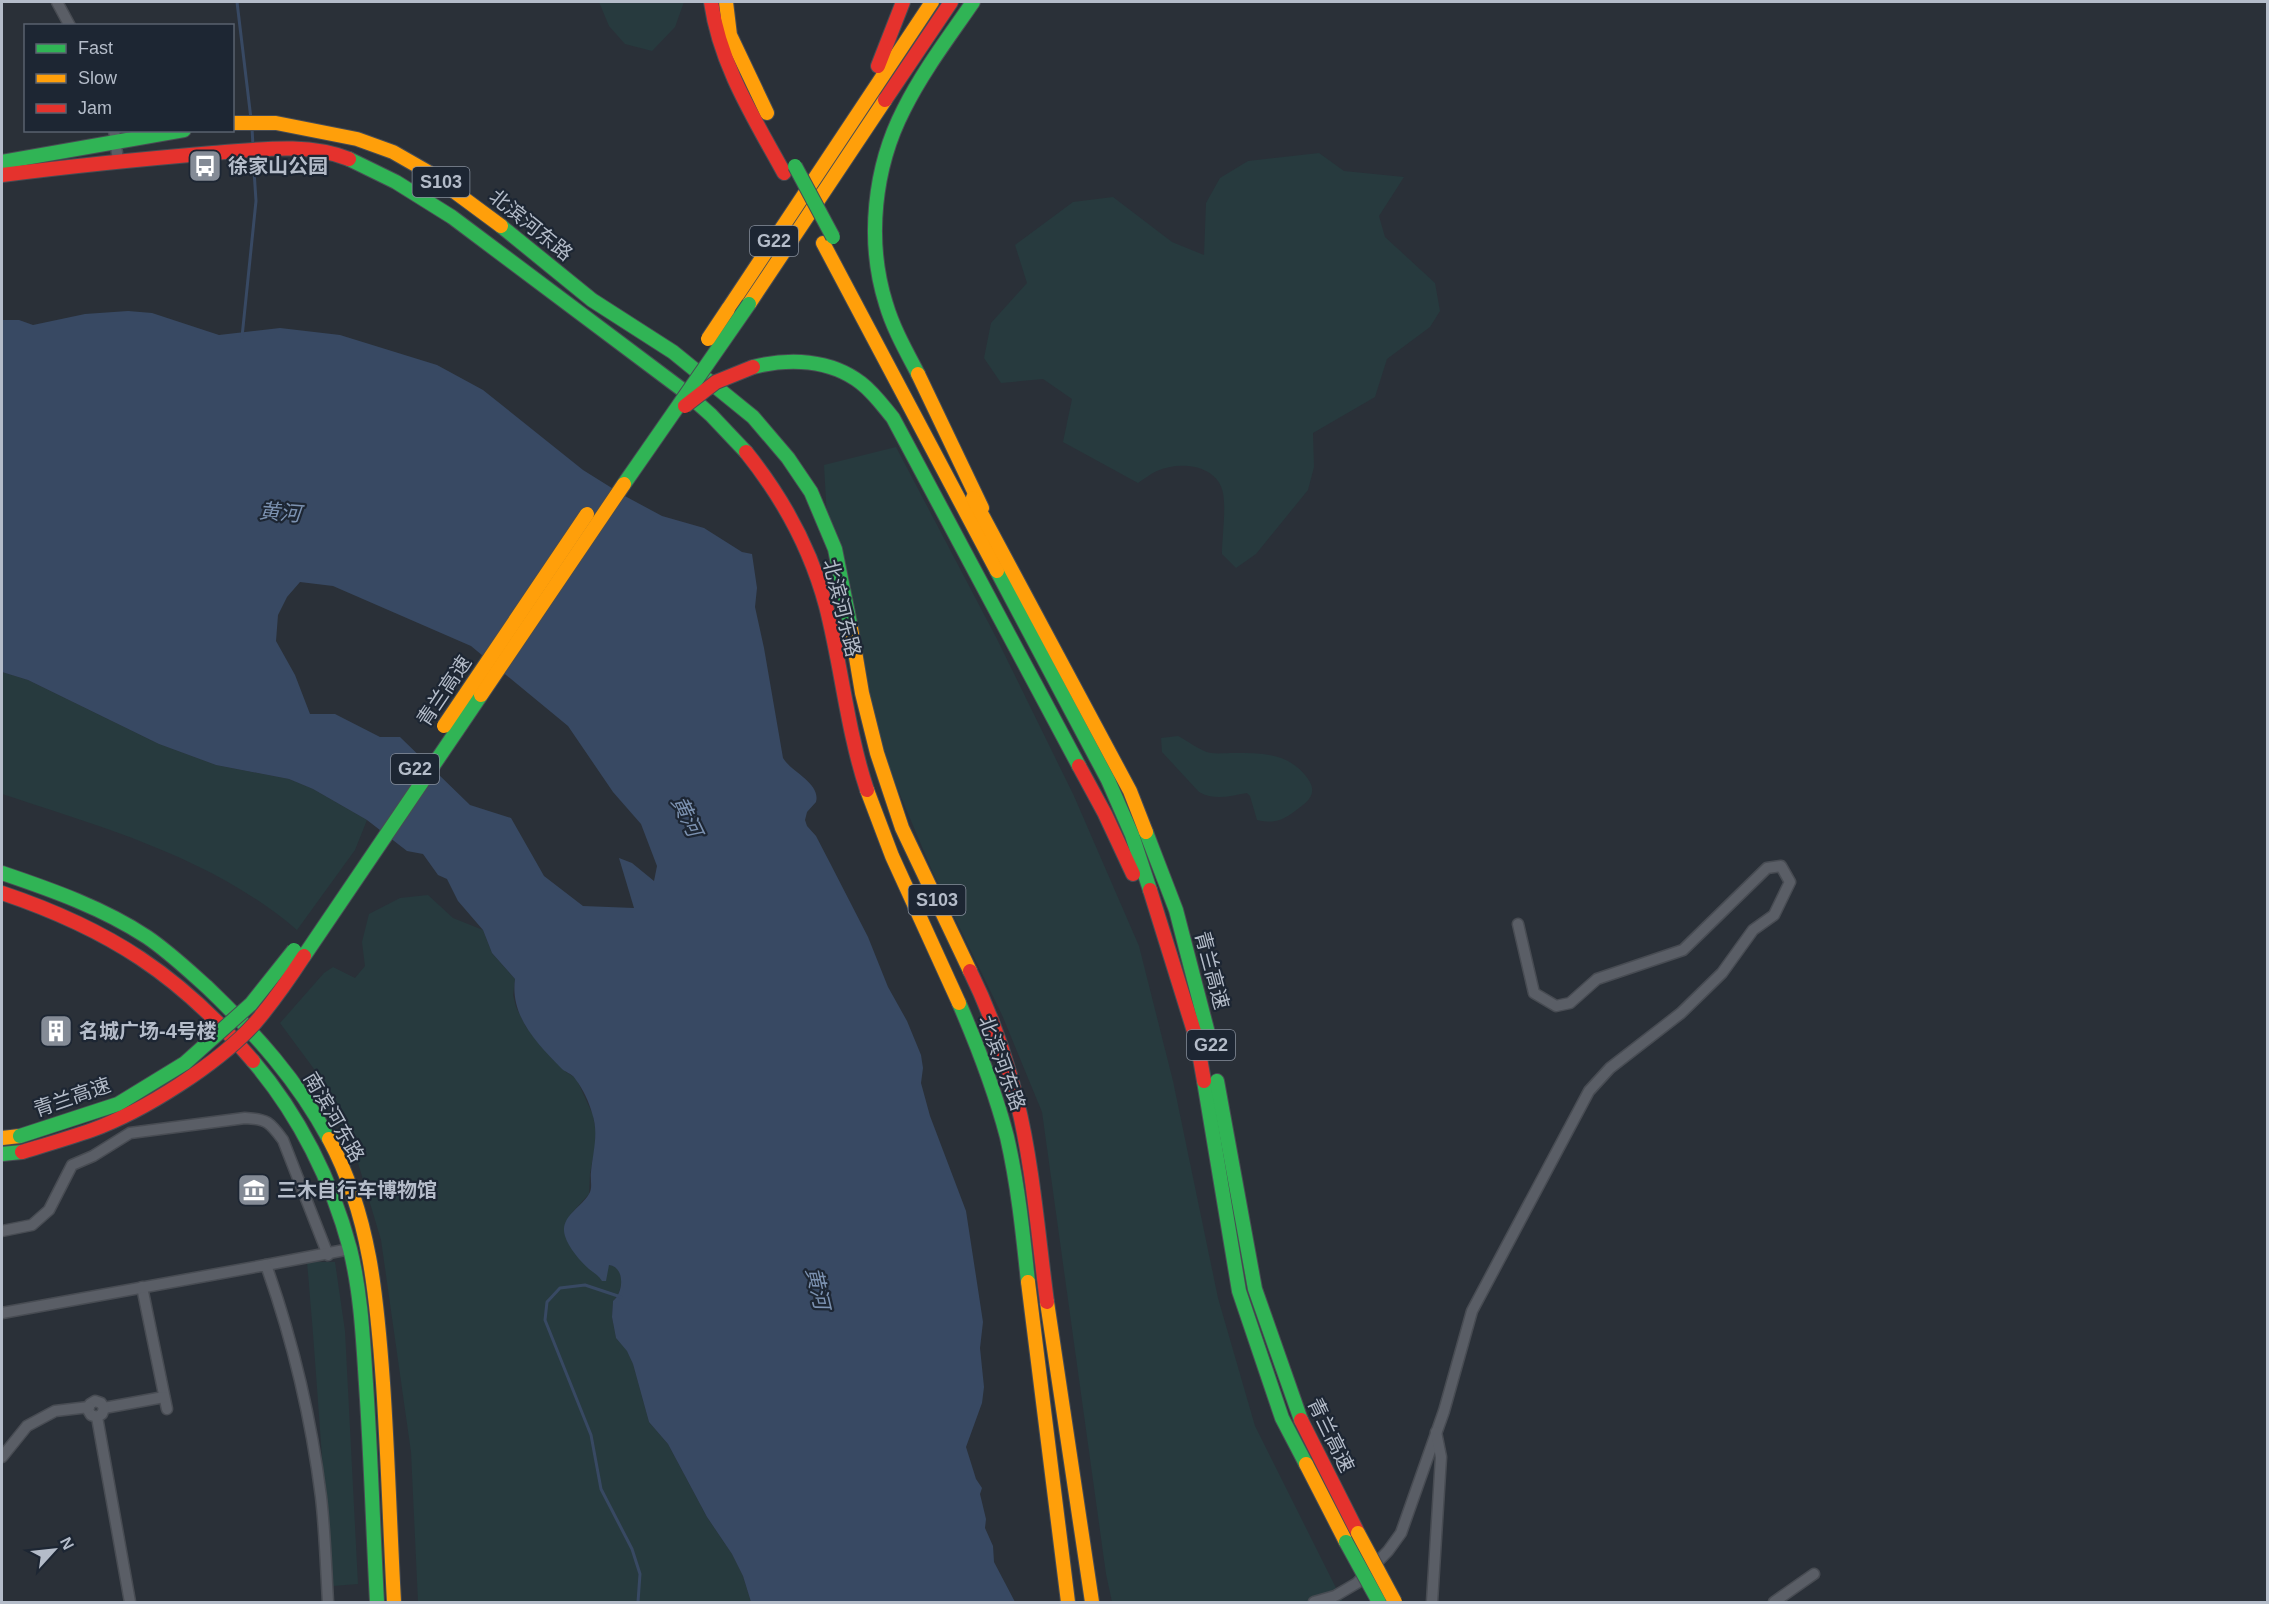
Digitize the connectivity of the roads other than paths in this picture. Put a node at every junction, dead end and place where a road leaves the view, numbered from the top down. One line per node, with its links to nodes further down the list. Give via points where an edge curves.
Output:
1 (57, 2): 8 (street)
2 (711, 2): 14 (main road, via 717,36 738,86)
3 (726, 2): 14 (main road, via 730,35)
4 (903, 2): 15 (main road, via 878,66)
5 (932, 2): 15 (main road)
6 (951, 2): 18 (main road, bridge)
7 (973, 2): 19 (main road, via 896,125 884,161 876,211 877,257 895,327)
8 (69, 24)
9 (235, 122): 43 (main road, 北滨河东路 / S103, via 276,123 357,139 393,152 428,172 592,300 673,352 753,417 811,492 838,559 862,693 902,828 982,998 1017,1101)
10 (161, 132): 11 (main road)
11 (115, 136): 12 (street); 13 (main road, via 52,155)
12 (118, 161): 16 (main road, 北滨河东路); 42 (main road, 北滨河东路 / S103, via 279,149 328,152 372,169 466,225 673,382 731,434 760,469 805,546 826,608 852,742 868,795 977,1046 1005,1133 1017,1191)
13 (2, 162)
14 (789, 170): 17 (main road, bridge)
15 (819, 174): 24 (main road, 青兰高速 / G22, bridge, via 296,948 251,1004 185,1063 118,1104 20,1136)
16 (2, 175)
17 (828, 240): 19 (main road); 23 (main road, via 1108,780 1132,835)
18 (659, 431): 23 (main road, bridge, via 716,382 753,367 786,360 812,362 839,371 870,391 893,418 1106,814); 25 (main road, 青兰高速 / G22, bridge, via 279,993 254,1024 204,1068 124,1116 22,1152)
19 (1014, 573): 46 (main road, 青兰高速 / G22, bridge, via 1130,791 1176,910 1210,1040 1255,1289 1297,1413)
20 (2, 873): 41 (main road, 南滨河东路, via 93,908 147,937 185,966 243,1021 275,1059 301,1091 328,1138 346,1175 360,1219 377,1302)
21 (2, 893): 27 (main road, 南滨河东路, via 38,905 119,944 174,980 229,1032 258,1066 303,1133)
22 (1518, 924): 35 (street, via 1534,993 1556,1006 1570,1003 1597,979 1683,950 1767,868 1781,866 1790,882 1774,915 1753,930 1722,973 1589,1090 1472,1311)
23 (1171, 955): 45 (main road, 青兰高速 / G22, bridge, via 1197,1041 1239,1291 1282,1418)
24 (2, 1138)
25 (2, 1154)
26 (2, 1231): 28 (street, via 32,1225 49,1210 72,1165 130,1133 261,1118 283,1140)
27 (350, 1249): 28 (street); 40 (main road, 南滨河东路, via 360,1301)
28 (328, 1255): 29 (street)
29 (266, 1265): 30 (street); 39 (street, via 286,1320 303,1387 321,1498)
30 (142, 1287): 31 (street); 32 (street)
31 (2, 1313)
32 (164, 1397): 33 (street); 34 (street)
33 (167, 1409)
34 (100, 1412): 36 (street, via 91,1415 89,1407 55,1411 27,1426); 38 (street)
35 (1436, 1431): 44 (street, via 1401,1533 1357,1583); 47 (street, via 1441,1457)
36 (2, 1457)
37 (1814, 1574): 48 (street)
38 (130, 1602)
39 (328, 1602)
40 (377, 1602)
41 (394, 1602)
42 (1068, 1602)
43 (1092, 1602)
44 (1314, 1602)
45 (1379, 1602)
46 (1395, 1602)
47 (1432, 1602)
48 (1774, 1602)

